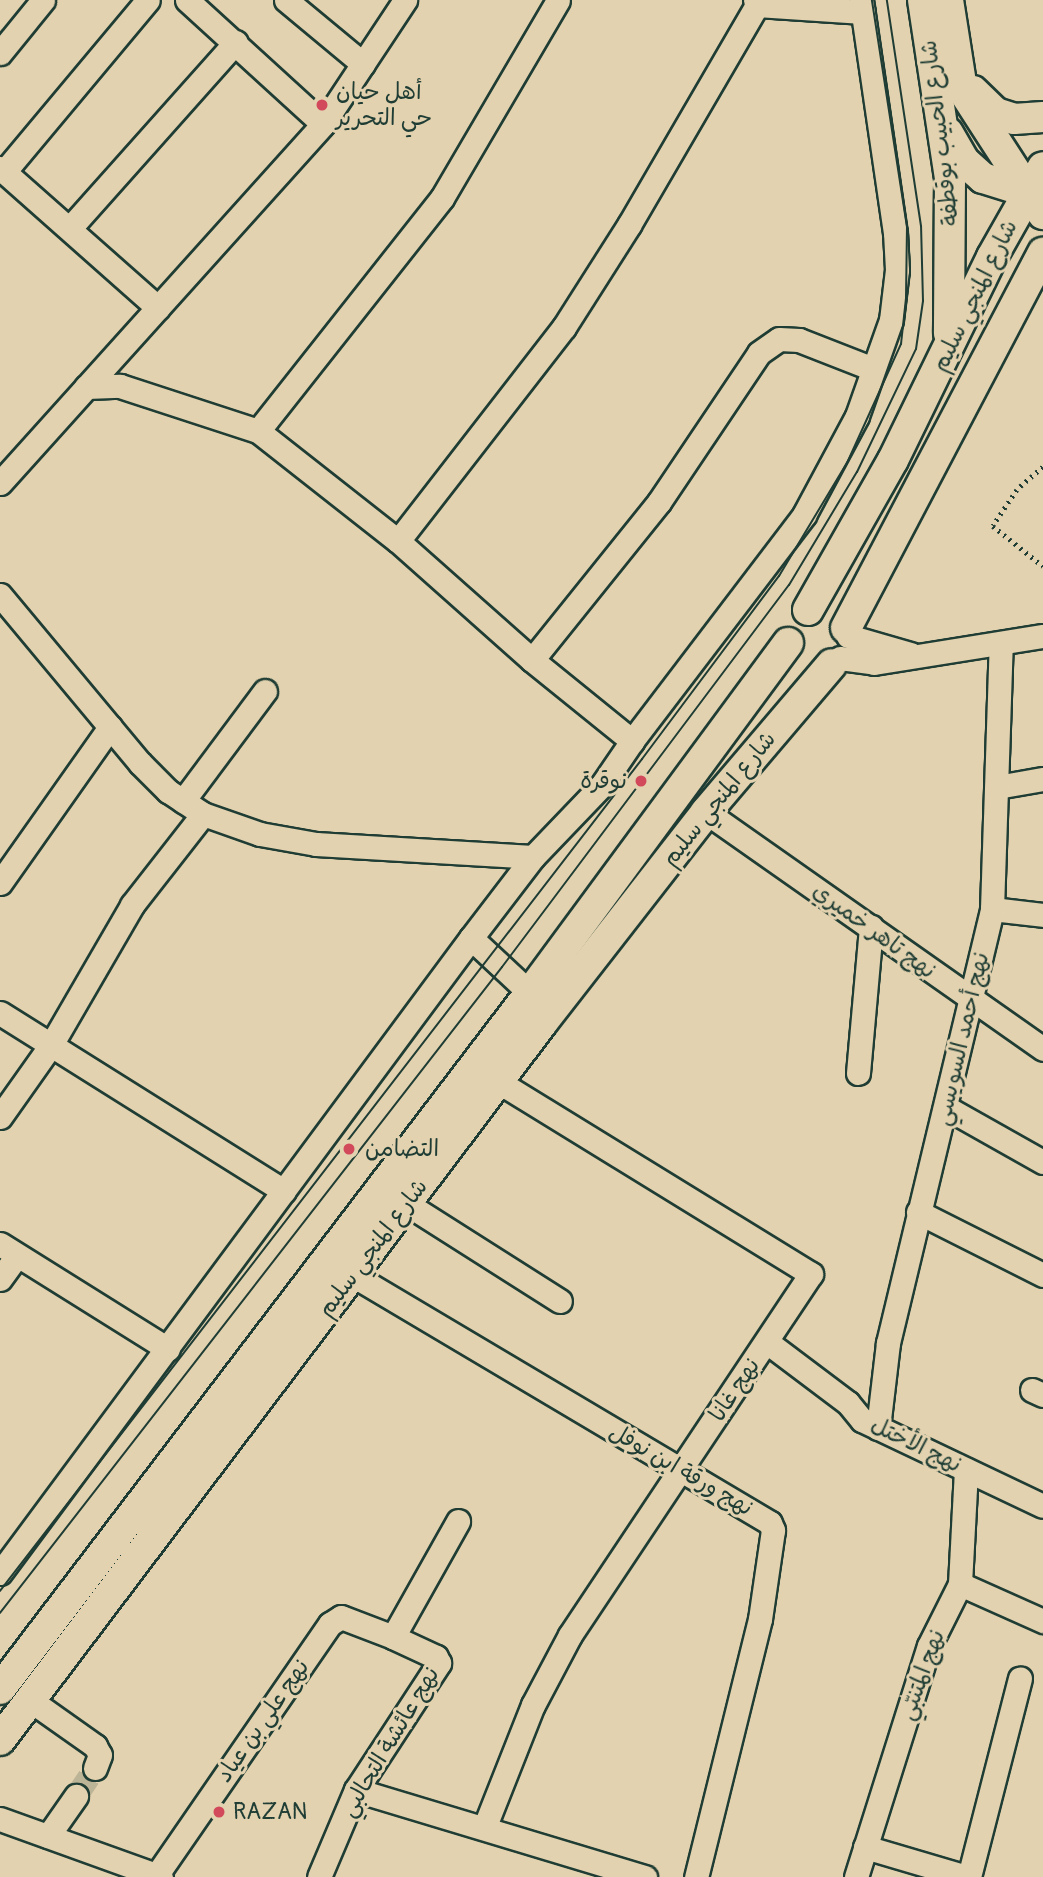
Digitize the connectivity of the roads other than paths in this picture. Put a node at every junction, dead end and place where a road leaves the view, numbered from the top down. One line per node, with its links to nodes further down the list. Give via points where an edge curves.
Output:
1 (43, 0): 12 (street)
2 (148, 0): 18 (street)
3 (187, 0): 11 (street)
4 (286, 0): 13 (street)
5 (405, 0): 13 (street)
6 (558, 0): 26 (street, via 442,198)
7 (923, 0): 15 (main road, شارع الحبيب بوقطفة)
8 (948, 0): 14 (main road, شارع الحبيب بوقطفة)
9 (756, 2): 10 (street); 28 (street, via 564,327)
10 (862, 6): 24 (street, via 897,271 891,320)
11 (236, 42): 17 (street); 20 (street)
12 (0, 53)
13 (363, 64): 17 (street)
14 (957, 66): 16 (main road, via 977,96 996,113 1014,119); 19 (main road, شارع الحبيب بوقطفة, via 962,89)
15 (937, 99): 19 (main road, via 964,161 983,178); 23 (main road, شارع الحبيب بوقطفة, via 952,228)
16 (1043, 117)
17 (323, 124): 22 (street)
18 (2, 170): 20 (street)
19 (1039, 189): 23 (main road, شارع المنجي سليم)
20 (70, 228): 22 (street)
21 (1043, 253): 34 (main road, شارع المنجي سليم)
22 (158, 308): 25 (street)
23 (948, 350): 30 (main road, شارع المنجي سليم, via 893,460)
24 (873, 369): 35 (street, via 799,340 779,339 759,353 659,502); 38 (street, via 857,416 804,514)
25 (86, 387): 26 (street, via 141,391); 27 (street)
26 (258, 431): 28 (street)
27 (0, 483)
28 (398, 541): 35 (street)
29 (2, 602): 37 (street)
30 (808, 610): 32 (main road, via 794,619); 34 (main road, via 826,609)
31 (1043, 636): 33 (street)
32 (788, 643): 34 (main road, via 805,665); 50 (main road, شارع المنجي سليم)
33 (1001, 644): 34 (street, via 874,663); 40 (street, نهج أحمد السويسي)
34 (841, 646): 42 (main road, شارع المنجي سليم)
35 (532, 660): 38 (street)
36 (265, 691): 41 (street)
37 (110, 727): 41 (street, via 159,782); 45 (street)
38 (632, 741): 44 (street, via 602,785)
39 (1043, 779): 40 (street)
40 (997, 788): 46 (street, نهج أحمد السويسي)
41 (183, 801): 43 (street)
42 (706, 812): 48 (street, نهج تاهر خميري); 56 (main road, شارع المنجي سليم)
43 (203, 814): 44 (street, via 260,834 316,844); 53 (street, via 132,905)
44 (533, 858): 49 (street)
45 (0, 883)
46 (992, 909): 47 (street); 51 (street, نهج أحمد السويسي)
47 (1043, 915)
48 (871, 927): 51 (street, نهج تاهر خميري); 55 (street)
49 (471, 938): 50 (street); 60 (street)
50 (530, 993): 81 (main road, شارع المنجي سليم)
51 (972, 1004): 54 (street, نهج تاهر خميري); 57 (street, نهج أحمد السويسي)
52 (0, 1013): 53 (street)
53 (51, 1045): 58 (street); 60 (street)
54 (1043, 1049)
55 (858, 1073)
56 (499, 1082): 61 (main road, شارع المنجي سليم); 68 (street, نهج غانا, via 811,1274)
57 (947, 1108): 59 (street); 62 (street, نهج أحمد السويسي)
58 (0, 1117)
59 (1043, 1162)
60 (284, 1191): 69 (street)
61 (407, 1204): 64 (main road, شارع المنجي سليم); 67 (street)
62 (918, 1212): 65 (street); 70 (street, نهج أحمد السويسي, via 888,1343)
63 (9, 1250): 66 (street); 69 (street)
64 (352, 1274): 72 (street, نهج ورقة ابن نوفل); 82 (main road, شارع المنجي سليم)
65 (1043, 1275)
66 (0, 1279)
67 (560, 1301)
68 (767, 1342): 70 (street, نهج الأختل); 72 (street, نهج غانا)
69 (168, 1349): 75 (street)
70 (878, 1428): 71 (street, نهج الأختل)
71 (966, 1470): 73 (street, نهج الأختل); 77 (street, نهج المتنبّي)
72 (680, 1471): 88 (street, نهج غانا, via 570,1635 533,1705); 94 (street, نهج ورقة ابن نوفل, via 766,1519 773,1530 745,1690)
73 (1043, 1506)
74 (458, 1521): 79 (street)
75 (9, 1547): 76 (street)
76 (0, 1573)
77 (960, 1584): 78 (street); 90 (street, نهج المتنبّي, via 929,1646)
78 (1043, 1621)
79 (393, 1637): 85 (street, نهج عائشة التحالبي, via 436,1657 439,1663); 91 (street, نهج علي بن عياد, via 341,1617 330,1624)
80 (1020, 1678): 96 (street)
81 (0, 1689)
82 (30, 1700): 83 (main road, شارع المنجي سليم); 84 (street, via 95,1746 100,1755)
83 (0, 1740)
84 (95, 1768)
85 (356, 1790): 88 (street); 92 (street, نهج عائشة التحالبي)
86 (76, 1796): 89 (street)
87 (0, 1819): 89 (street)
88 (485, 1826): 93 (street)
89 (48, 1836): 91 (street)
90 (865, 1846): 95 (street, نهج المتنبّي); 96 (street)
91 (154, 1876)
92 (318, 1877)
93 (645, 1877)
94 (695, 1877)
95 (856, 1877)
96 (968, 1877)

